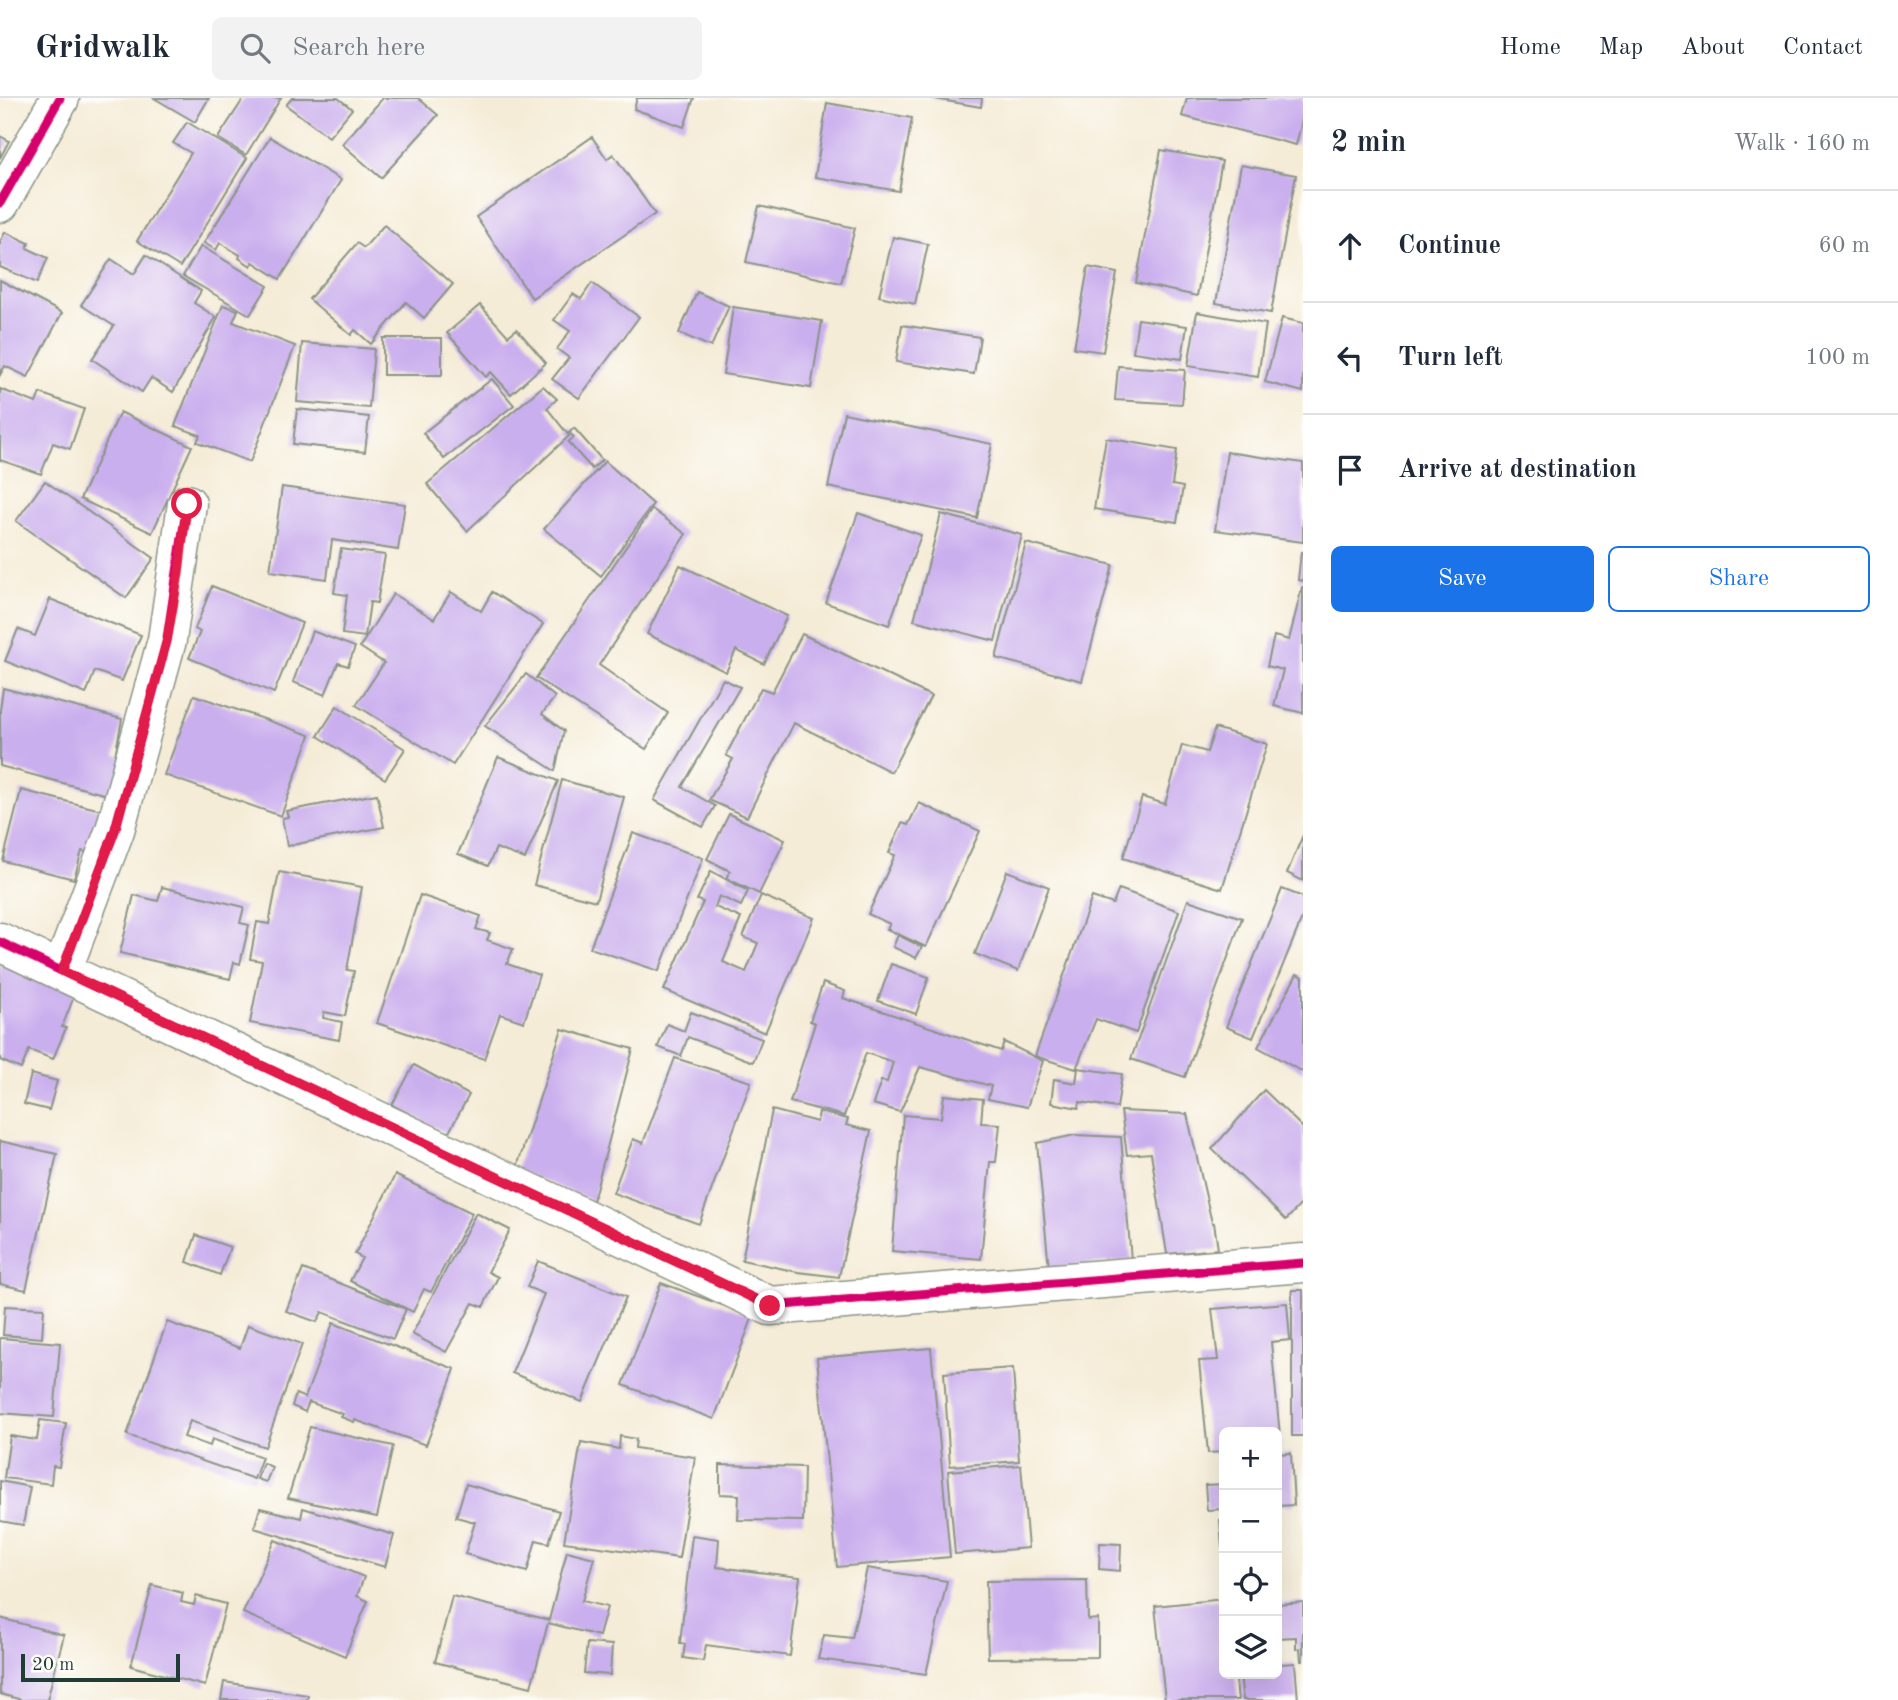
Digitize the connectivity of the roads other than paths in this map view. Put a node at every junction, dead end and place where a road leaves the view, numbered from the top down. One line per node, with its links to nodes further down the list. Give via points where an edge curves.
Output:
1 (60, 98): 2 (street)
2 (0, 203)
3 (187, 504): 5 (street, via 167,640 115,830)
4 (0, 942): 5 (street)
5 (62, 971): 6 (street, via 770,1306)
6 (1303, 1263)

